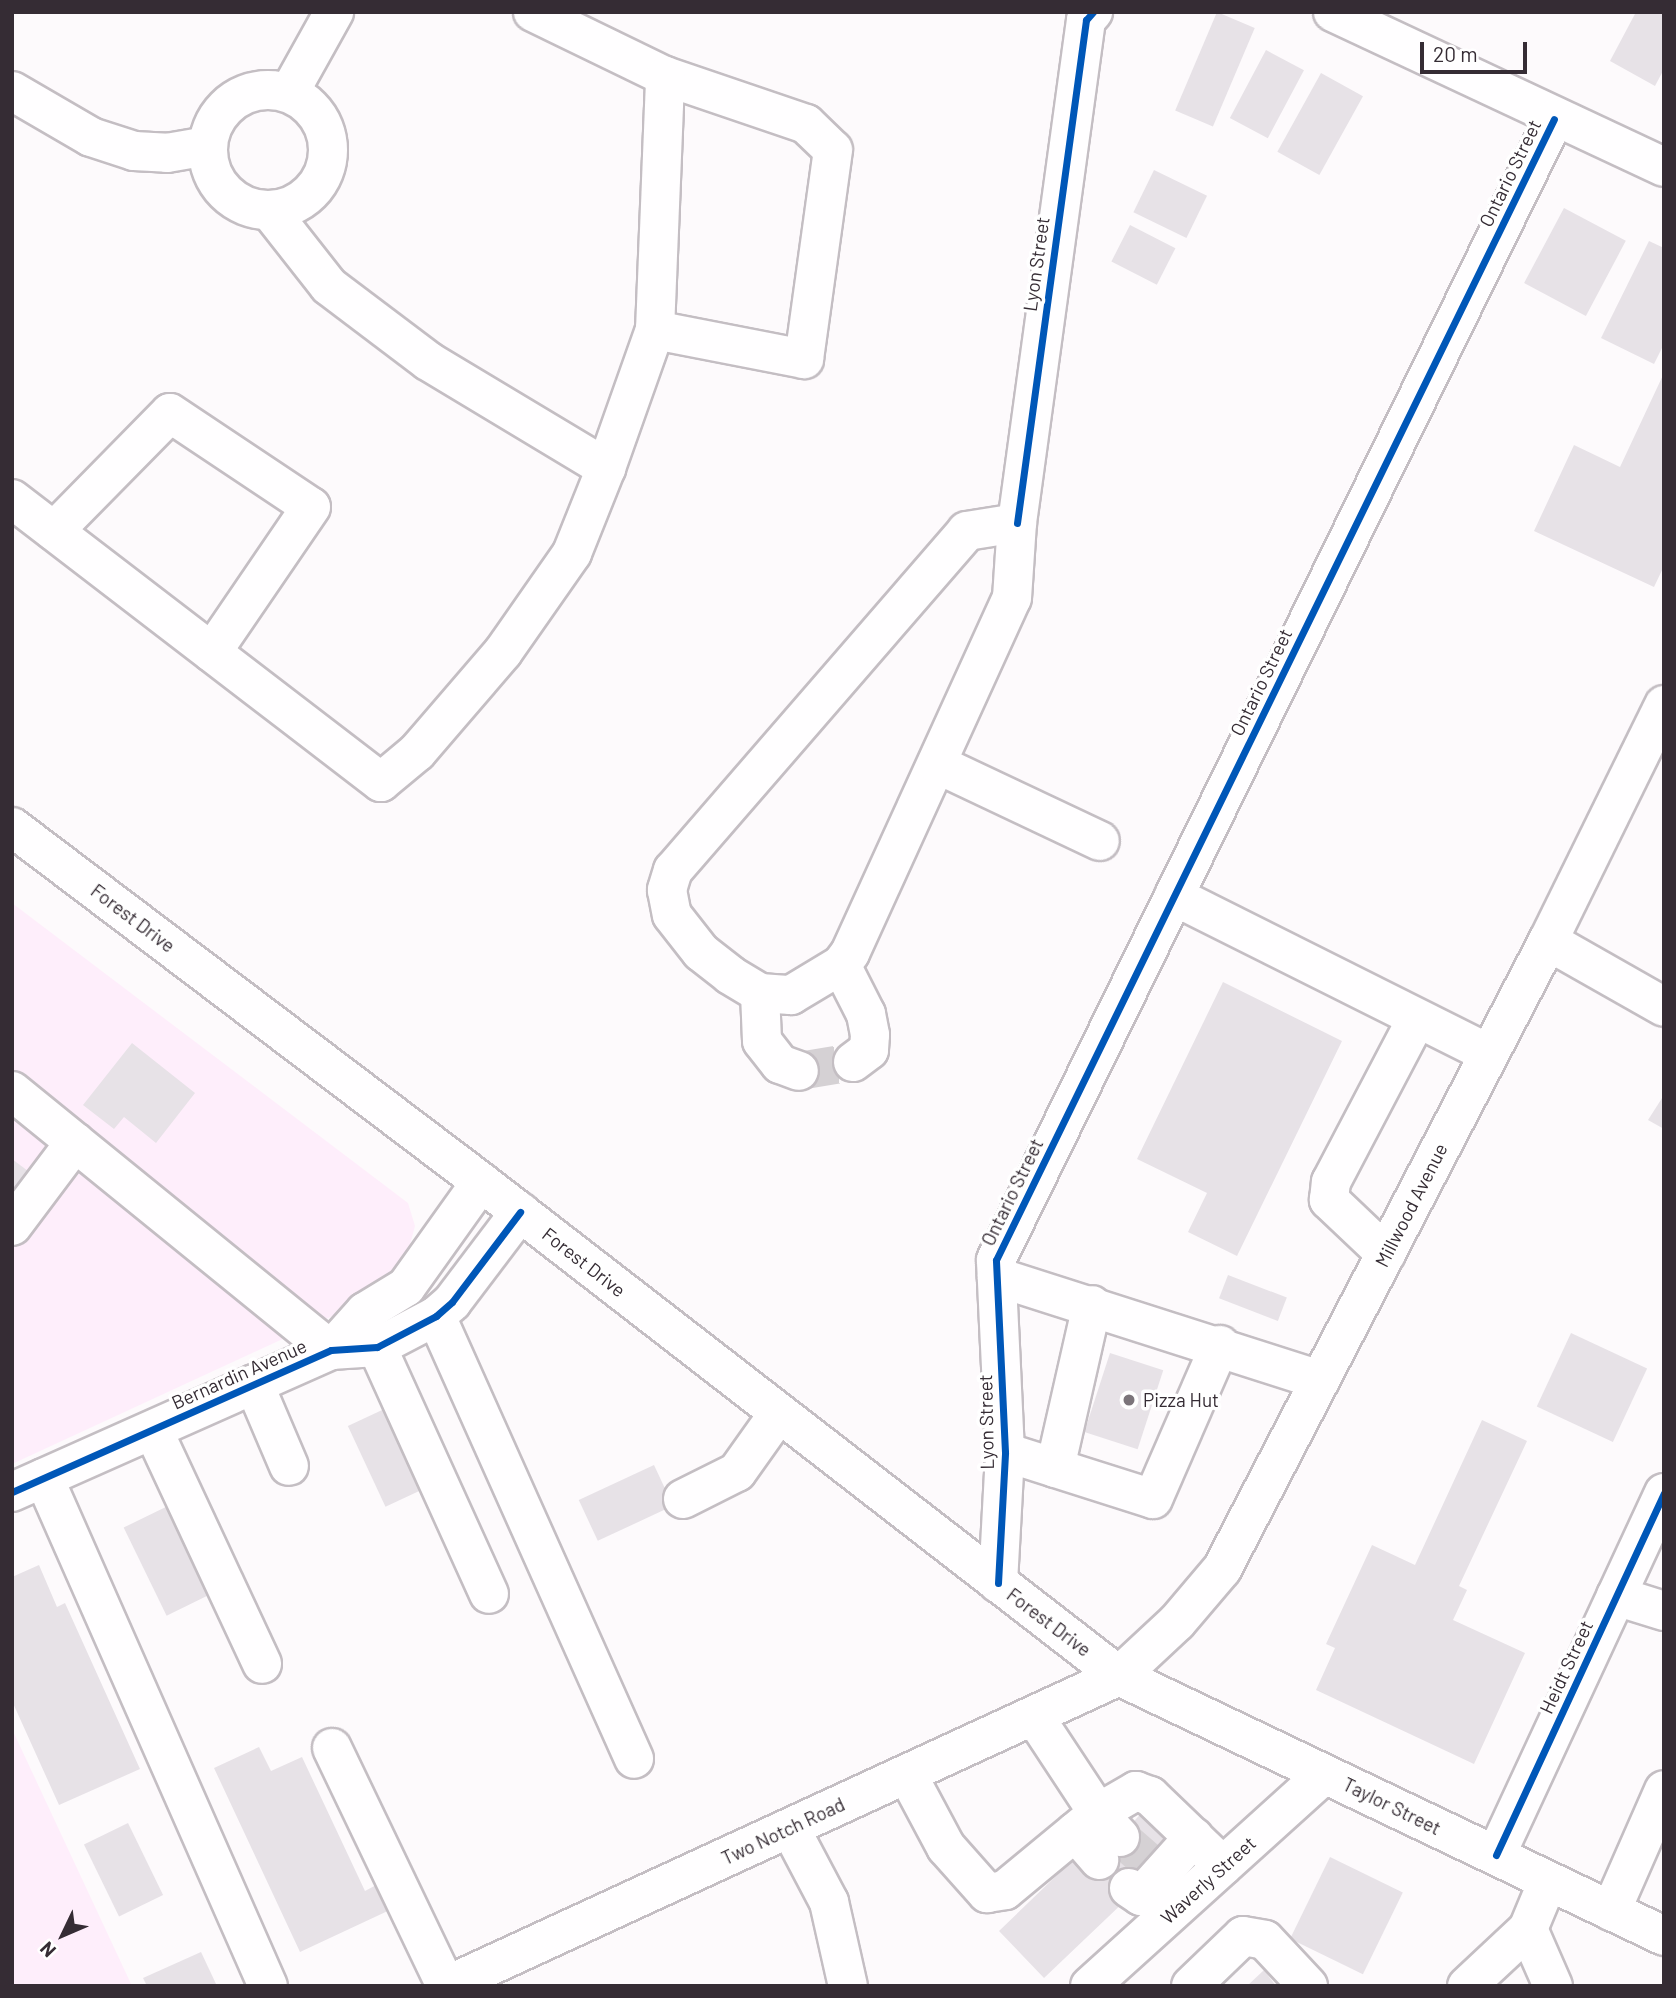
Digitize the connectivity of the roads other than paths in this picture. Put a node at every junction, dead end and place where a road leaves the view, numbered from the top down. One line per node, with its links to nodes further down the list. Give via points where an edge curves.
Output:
1 (334, 12): 7 (street)
2 (533, 12): 5 (street)
3 (1333, 12): 8 (street)
4 (1083, 15): 15 (street, Lyon Street)
5 (665, 76): 12 (street); 12 (street, via 806,124 833,150 804,359)
6 (12, 91): 9 (street, via 91,137 134,150 167,153)
7 (289, 93): 9 (street, via 270,89 235,99 211,128); 11 (street, via 307,103 320,119 327,139 327,160 321,179 308,195)
8 (1554, 119): 10 (street); 22 (street, Ontario Street)
9 (207, 146): 11 (street, via 216,182 230,197)
10 (1664, 167)
11 (270, 211): 13 (street, via 329,286 428,361)
12 (655, 330): 13 (street)
13 (606, 468): 17 (street, via 572,553 503,652 417,752 381,782)
14 (12, 499): 16 (street)
15 (1017, 523): 19 (street, Lyon Street, via 1012,598); 25 (street, via 967,531 673,870 667,890 672,915 701,952)
16 (54, 531): 17 (street); 17 (street, via 170,413 311,507)
17 (212, 652)
18 (1664, 705): 23 (street, Millwood Avenue)
19 (937, 764): 21 (street); 24 (street, Lyon Street)
20 (12, 827): 33 (street, Forest Drive)
21 (1100, 841)
22 (1174, 896): 27 (street); 37 (street, Ontario Street)
23 (1548, 941): 26 (street); 28 (street, Millwood Avenue)
24 (841, 965): 25 (street, via 791,995); 29 (street, via 866,1014 870,1035 869,1051)
25 (760, 993): 30 (street, via 762,1041 780,1064)
26 (1664, 1007)
27 (1416, 1020): 28 (street); 36 (street, via 1331,1182 1329,1200)
28 (1489, 1055): 36 (street, Millwood Avenue)
29 (853, 1062)
30 (799, 1071)
31 (12, 1091): 32 (street)
32 (75, 1142): 35 (street); 42 (street)
33 (481, 1182): 34 (street, Forest Drive); 42 (street, Bernardin Avenue, via 406,1287 365,1312)
34 (520, 1212): 39 (street, Bernardin Avenue); 45 (street, Forest Drive)
35 (12, 1226)
36 (1386, 1254): 43 (street, Millwood Avenue)
37 (996, 1268): 38 (street); 47 (street, Lyon Street)
38 (1091, 1305): 40 (street); 49 (street)
39 (436, 1316): 41 (street, Bernardin Avenue); 61 (street)
40 (1220, 1345): 43 (street); 49 (street, via 1153,1499)
41 (377, 1347): 42 (street, Bernardin Avenue); 54 (street)
42 (331, 1350): 44 (street, Bernardin Avenue)
43 (1320, 1380): 58 (street, Millwood Avenue, via 1222,1569 1177,1622)
44 (254, 1384): 46 (street, Bernardin Avenue); 48 (street)
45 (779, 1413): 52 (street, via 737,1472); 53 (street, Forest Drive)
46 (153, 1430): 50 (street, Bernardin Avenue); 57 (street)
47 (1004, 1452): 49 (street); 53 (street, Lyon Street)
48 (289, 1466)
49 (1055, 1468)
50 (28, 1485): 75 (street)
51 (1664, 1493): 55 (street, Heidt Street)
52 (683, 1499)
53 (998, 1583): 58 (street, Forest Drive)
54 (489, 1594)
55 (1616, 1596): 56 (street); 68 (street, Heidt Street)
56 (1664, 1611)
57 (262, 1664)
58 (1119, 1676): 59 (street, Two Notch Road); 63 (street, Taylor Street)
59 (1034, 1716): 62 (street, Two Notch Road); 66 (street)
60 (332, 1748): 76 (street)
61 (634, 1759)
62 (907, 1774): 65 (street, Two Notch Road); 66 (street, via 946,1847 987,1892 1005,1890)
63 (1325, 1774): 68 (street, Taylor Street); 69 (street, Waverly Street)
64 (1659, 1811): 72 (street)
65 (790, 1828): 76 (street, Two Notch Road); 77 (street, via 829,1902)
66 (1098, 1836): 67 (street, via 1136,1791 1150,1796)
67 (1194, 1838): 69 (street); 71 (street)
68 (1496, 1855): 70 (street, Taylor Street)
69 (1223, 1866): 71 (street, Waverly Street)
70 (1548, 1881): 72 (street, Taylor Street); 73 (street)
71 (1149, 1888): 78 (street, Waverly Street)
72 (1611, 1911): 74 (street, Taylor Street)
73 (1528, 1929): 81 (street); 82 (street)
74 (1664, 1936)
75 (268, 1986)
76 (446, 1986)
77 (848, 1986)
78 (1090, 1986)
79 (1191, 1986): 80 (street, via 1243,1936 1265,1940)
80 (1308, 1986)
81 (1467, 1986)
82 (1553, 1986)

